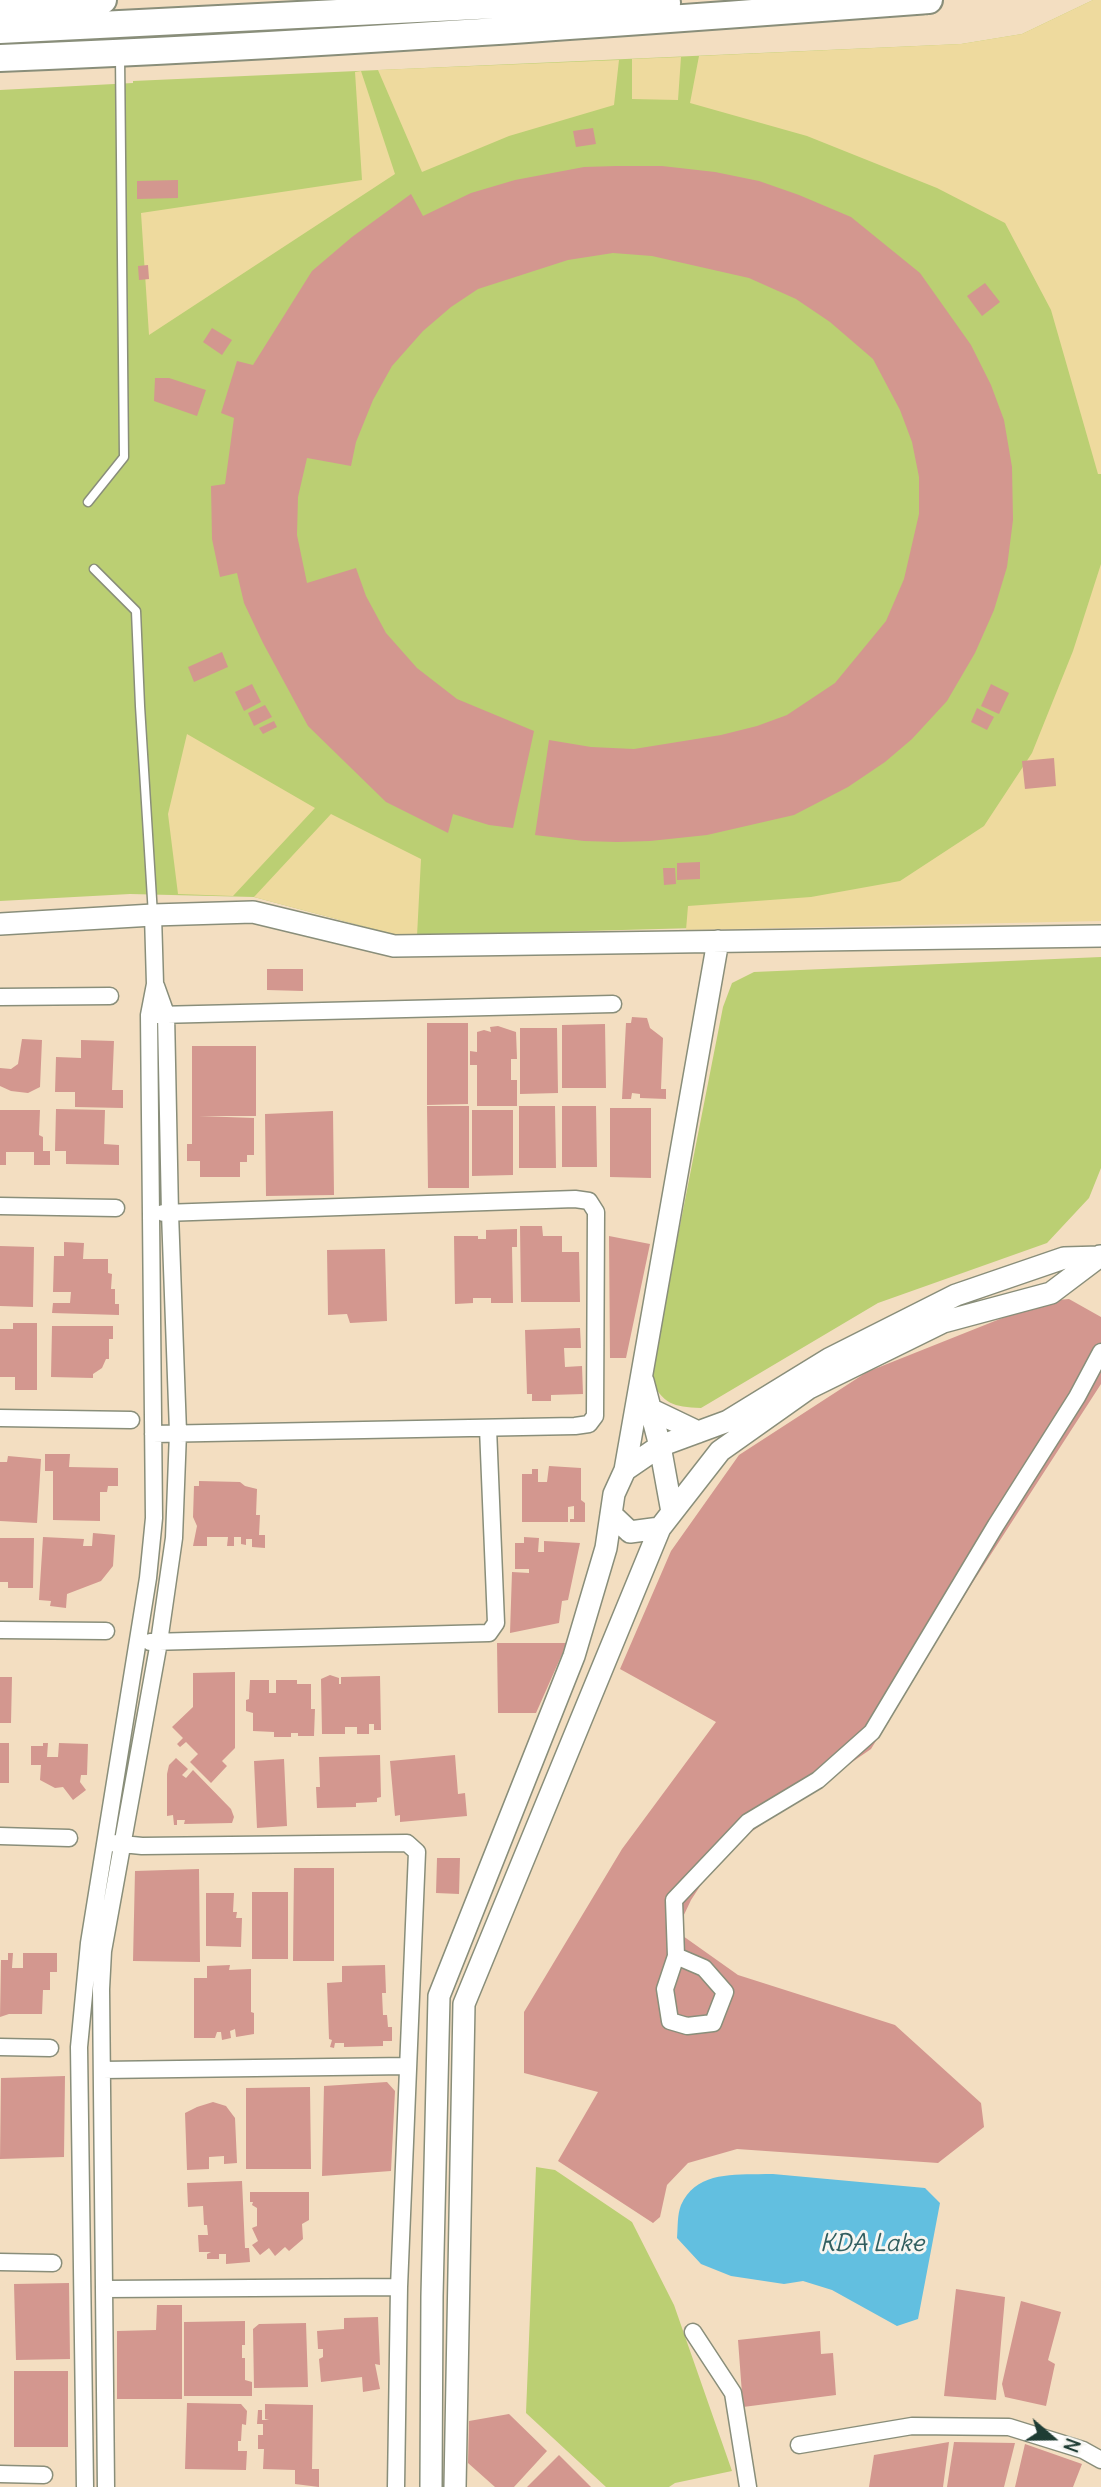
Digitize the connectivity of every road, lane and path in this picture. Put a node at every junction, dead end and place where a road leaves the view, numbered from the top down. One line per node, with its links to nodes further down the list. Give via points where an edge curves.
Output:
1 (103, 0): 4 (highway)
2 (927, 0): 4 (highway); 6 (highway)
3 (0, 5): 4 (highway)
4 (55, 15): 5 (highway)
5 (0, 30)
6 (120, 54): 7 (highway); 8 (lane, via 124,457)
7 (0, 58)
8 (88, 502)
9 (94, 569): 10 (lane, via 136,611)
10 (153, 915): 11 (street); 13 (street, via 253,912 394,946); 14 (street)
11 (0, 924)
12 (1101, 936): 13 (street)
13 (718, 942): 26 (street)
14 (155, 984): 18 (street); 19 (street)
15 (110, 996): 16 (street)
16 (0, 997)
17 (613, 1004): 18 (street)
18 (166, 1014): 19 (street); 23 (street)
19 (149, 1015): 22 (street)
20 (0, 1206): 21 (street)
21 (116, 1208)
22 (151, 1212): 23 (street); 33 (street)
23 (170, 1213): 30 (street, via 589,1201 596,1212 596,1416 589,1424 575,1426); 31 (street)
24 (1101, 1257): 32 (street, via 1063,1258 956,1295 829,1359 728,1421); 37 (street, via 1051,1293 943,1322 808,1388 720,1451)
25 (1101, 1352): 45 (street, via 872,1732 818,1780 748,1822 674,1900)
26 (642, 1374): 27 (street); 35 (street)
27 (650, 1409): 32 (street); 34 (street)
28 (0, 1418): 29 (street)
29 (131, 1420)
30 (488, 1428): 31 (street); 41 (street, via 496,1623 489,1633)
31 (178, 1432): 33 (street); 41 (street, via 174,1538)
32 (698, 1432): 34 (street)
33 (153, 1434): 40 (street, via 153,1518)
34 (660, 1446): 35 (street); 37 (street)
35 (625, 1470): 36 (street)
36 (611, 1514): 37 (street, via 630,1532); 62 (street, via 606,1548 574,1656 439,1996)
37 (666, 1520): 63 (street, via 464,2004)
38 (0, 1630): 39 (street)
39 (106, 1631)
40 (137, 1641): 41 (street); 44 (street)
41 (159, 1642): 44 (street)
42 (0, 1836): 43 (street)
43 (69, 1838)
44 (114, 1843): 48 (street, via 412,1846 417,1852); 49 (street, via 103,1951); 59 (street, via 89,1943 79,2046)
45 (676, 1955): 45 (street, via 665,1989 670,2021 687,2026 713,2023 725,1992 704,1968)
46 (0, 2047): 47 (street)
47 (50, 2048)
48 (408, 2066): 49 (street); 52 (street)
49 (102, 2070): 53 (street)
50 (0, 2262): 51 (street)
51 (53, 2263)
52 (400, 2287): 53 (street); 61 (street)
53 (105, 2289): 60 (street)
54 (693, 2332): 64 (street, via 733,2393)
55 (799, 2445): 56 (street, via 912,2426 1009,2427)
56 (1101, 2460)
57 (0, 2474): 58 (street)
58 (44, 2475)
59 (85, 2487)
60 (106, 2487)
61 (396, 2487)
62 (431, 2487)
63 (455, 2487)
64 (747, 2487)

